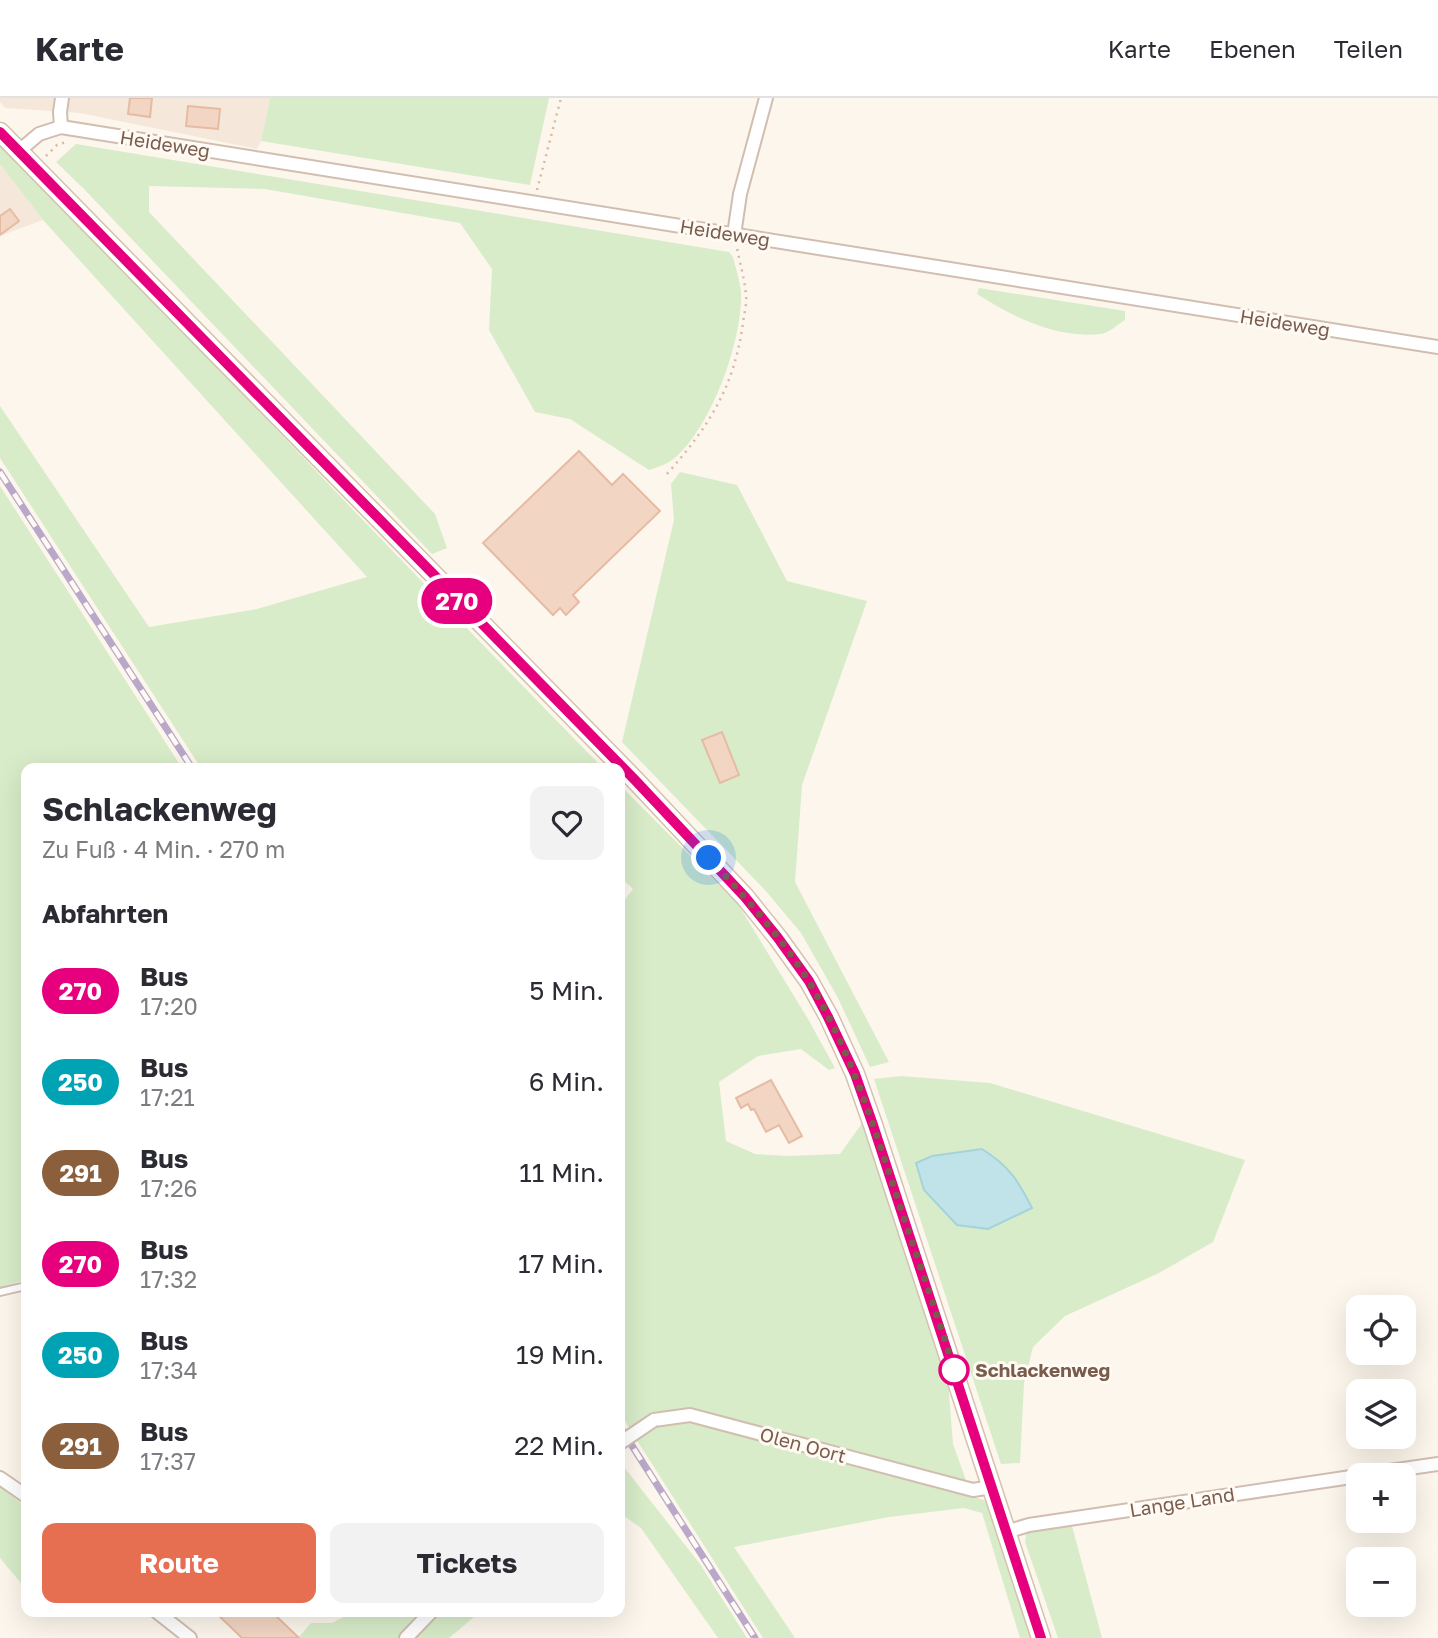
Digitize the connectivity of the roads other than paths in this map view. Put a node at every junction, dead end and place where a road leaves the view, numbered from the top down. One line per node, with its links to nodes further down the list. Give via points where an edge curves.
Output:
1 (62, 98): 3 (street)
2 (766, 98): 6 (street)
3 (61, 127): 5 (street, via 39,134); 6 (street, Heideweg)
4 (0, 132): 5 (main road)
5 (19, 151): 8 (main road)
6 (734, 235): 7 (street, Heideweg)
7 (1438, 347)
8 (618, 763)
9 (625, 770): 17 (main road, via 745,897 809,981 828,1017 855,1074)
10 (21, 1287): 11 (lane)
11 (0, 1292)
12 (625, 1440): 17 (street, Olen Oort, bridge, via 654,1420 690,1415 973,1490)
13 (1438, 1464): 14 (street, Lange Land)
14 (1416, 1467)
15 (0, 1478): 18 (street)
16 (1346, 1478): 19 (street, Lange Land)
17 (992, 1487): 19 (main road)
18 (21, 1493)
19 (1006, 1532): 24 (main road)
20 (163, 1617): 22 (street)
21 (426, 1617): 23 (street)
22 (190, 1638)
23 (406, 1638)
24 (1041, 1638)

